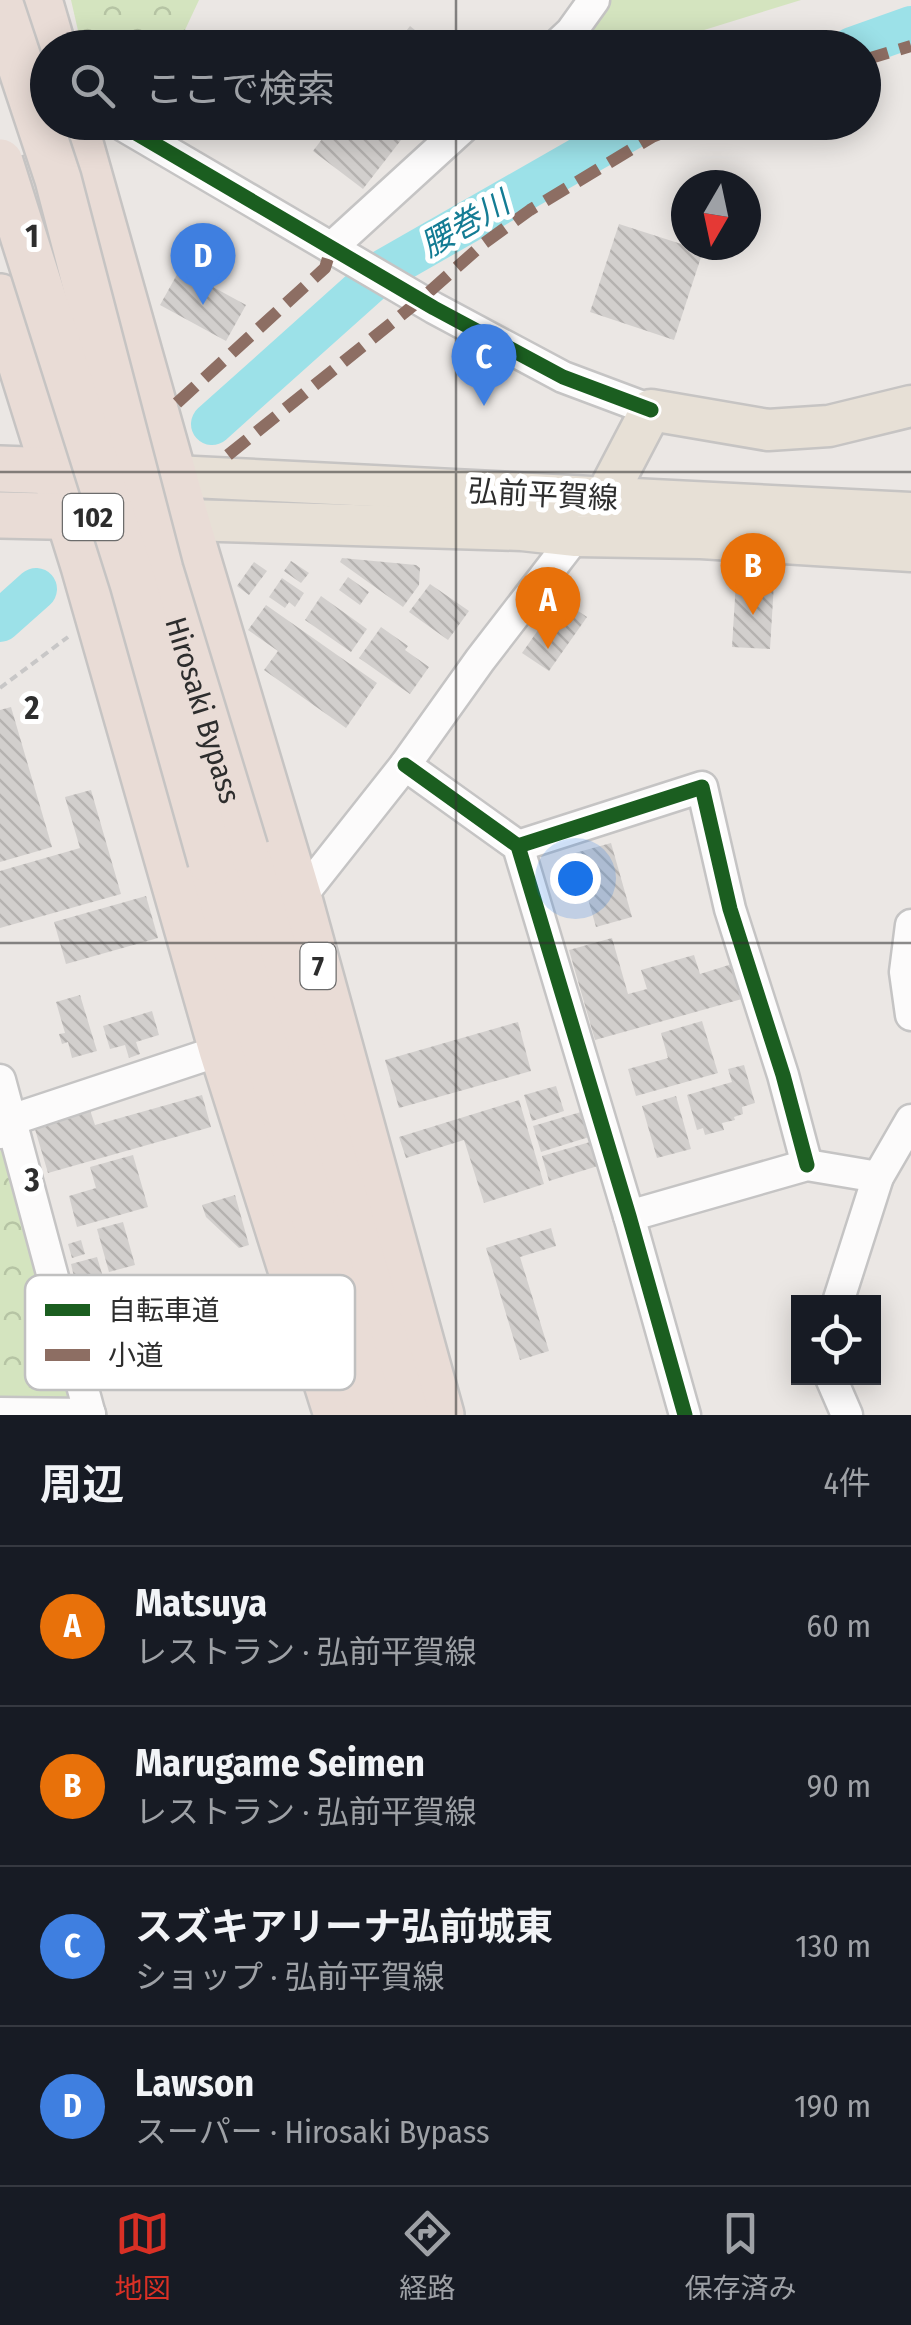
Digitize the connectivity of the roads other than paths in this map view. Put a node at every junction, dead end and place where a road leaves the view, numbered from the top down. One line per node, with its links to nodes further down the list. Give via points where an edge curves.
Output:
1 (39, 0): 4 (highway)
2 (594, 0): 5 (street)
3 (0, 4): 8 (highway, Hirosaki Bypass / 7, bridge)
4 (48, 30)
5 (572, 30)
6 (0, 55): 7 (street)
7 (30, 72)
8 (30, 95)
9 (45, 140): 30 (highway, Hirosaki Bypass / 7, bridge)
10 (79, 140): 20 (highway, 7)
11 (148, 140): 14 (street)
12 (452, 140): 14 (street)
13 (0, 162): 30 (highway, Hirosaki Bypass / 7, bridge, via 132,583)
14 (341, 254): 17 (street, via 563,377)
15 (0, 297): 19 (highway)
16 (911, 406): 17 (main road, via 830,426 768,430)
17 (651, 410): 21 (main road)
18 (0, 469): 19 (highway, 102)
19 (53, 471): 20 (highway, 102); 24 (highway)
20 (174, 476): 21 (main road, 弘前平賀線); 25 (highway, 7)
21 (605, 498): 22 (main road, 弘前平賀線); 26 (street)
22 (911, 513)
23 (0, 515): 24 (highway, 102)
24 (68, 516): 25 (highway, 102); 34 (highway)
25 (186, 520): 26 (main road, 弘前平賀線); 31 (highway, 7)
26 (576, 536): 27 (main road, 弘前平賀線); 28 (street)
27 (911, 551)
28 (405, 765): 29 (street); 31 (street)
29 (518, 846): 38 (street, via 702,787 730,909); 40 (street)
30 (228, 855): 43 (highway, Hirosaki Bypass / 7); 52 (highway, Hirosaki Bypass / 7)
31 (300, 899): 53 (highway, 7)
32 (911, 926): 33 (street, via 905,972)
33 (911, 1015)
34 (222, 1050): 37 (street); 42 (highway)
35 (0, 1080): 37 (street)
36 (911, 1120): 39 (street)
37 (6, 1126): 41 (street)
38 (808, 1166): 39 (street); 40 (street)
39 (878, 1177): 44 (street)
40 (630, 1216): 54 (street)
41 (49, 1275)
42 (293, 1275)
43 (336, 1275)
44 (840, 1295)
45 (355, 1349): 51 (highway, Hirosaki Bypass / 7)
46 (835, 1385): 55 (street)
47 (329, 1390): 50 (highway)
48 (0, 1413): 49 (street)
49 (90, 1414)
50 (337, 1415)
51 (372, 1415)
52 (406, 1415)
53 (441, 1415)
54 (685, 1415)
55 (846, 1415)

